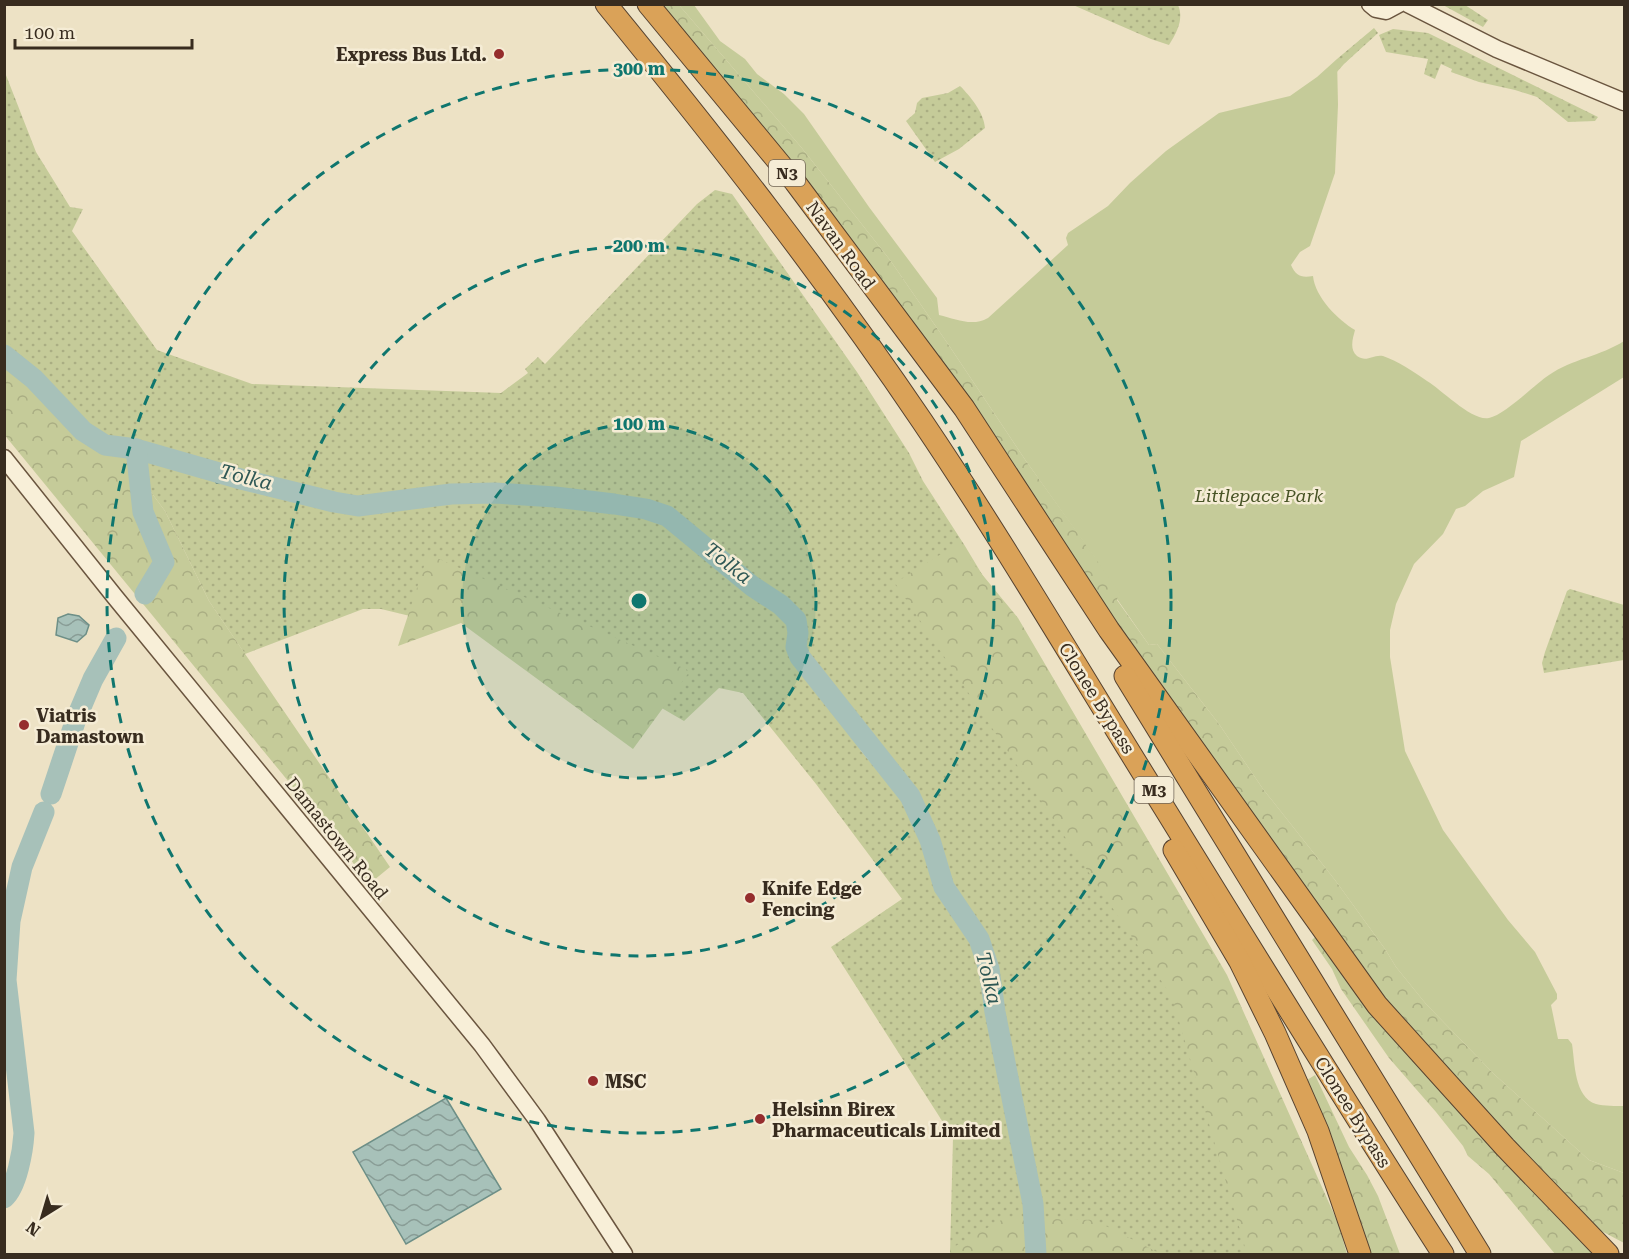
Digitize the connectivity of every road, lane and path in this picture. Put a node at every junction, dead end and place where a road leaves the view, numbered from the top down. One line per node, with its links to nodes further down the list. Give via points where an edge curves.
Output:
1 (606, 4): 7 (highway, Navan Road / N3, via 727,154)
2 (648, 4): 8 (highway, Navan Road / N3, via 795,182)
3 (1370, 4): 4 (street, via 1386,11)
4 (1399, 4)
5 (1408, 4): 6 (street, via 1497,49)
6 (1624, 102)
7 (858, 330): 11 (highway, via 985,528 1239,962 1318,1131); 12 (highway, Clonee Bypass / M3, via 994,530)
8 (918, 349): 13 (highway, Clonee Bypass / M3, via 1044,544); 14 (highway, via 964,408 1109,630 1377,1005)
9 (4, 458): 10 (street, Damastown Road, via 482,1045 537,1120)
10 (624, 1254)
11 (1360, 1254)
12 (1443, 1254)
13 (1480, 1254)
14 (1608, 1254)

